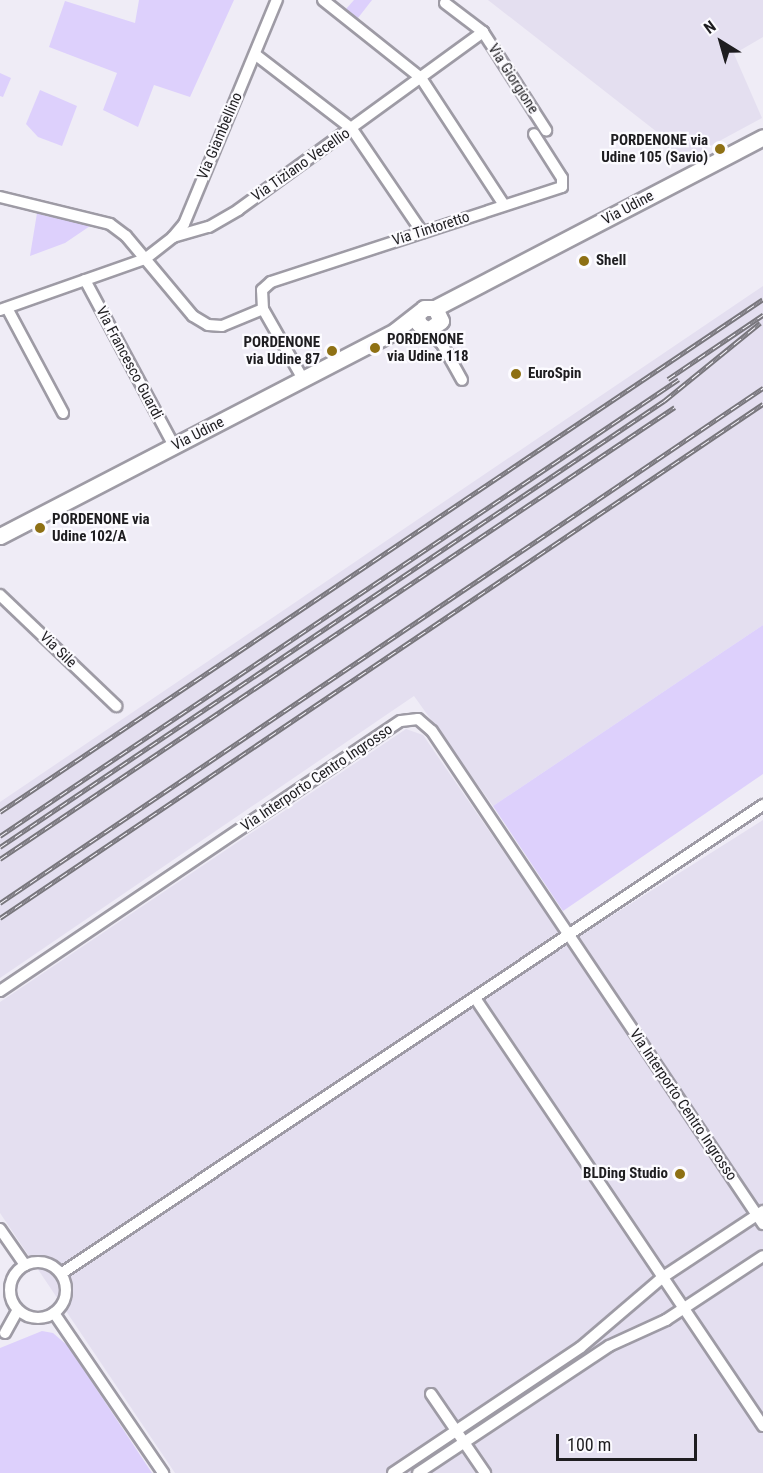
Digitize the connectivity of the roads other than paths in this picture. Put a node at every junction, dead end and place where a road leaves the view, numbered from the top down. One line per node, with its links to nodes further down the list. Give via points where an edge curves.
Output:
1 (277, 0): 5 (street, Via Giambellino)
2 (322, 0): 6 (street)
3 (446, 3): 4 (street)
4 (483, 32): 6 (street, Via Giorgione); 8 (street, Via Giorgione)
5 (256, 55): 7 (street); 14 (street, Via Giambellino, via 184,224)
6 (421, 78): 7 (street, Via Tiziano Vecellio); 12 (street)
7 (352, 129): 13 (street); 14 (street, Via Tiziano Vecellio, via 209,227)
8 (546, 130)
9 (534, 134): 12 (street, Via Tintoretto, via 564,182 555,190)
10 (763, 137): 19 (main road, Via Udine, via 461,297)
11 (0, 197): 15 (street, via 110,224)
12 (504, 206): 13 (street, Via Tintoretto)
13 (422, 232): 18 (street, Via Tintoretto, via 271,282 262,290)
14 (173, 237): 15 (street, Via Giambellino)
15 (145, 259): 16 (street, Via Giambellino); 18 (street, via 193,316 208,325 222,326)
16 (85, 280): 17 (street, Via Giambellino); 23 (street, Via Francesco Guardi)
17 (3, 309): 22 (street)
18 (262, 309): 20 (street)
19 (430, 320): 20 (main road, Via Udine, via 395,331); 21 (street)
20 (303, 379): 23 (main road, Via Udine)
21 (462, 380)
22 (63, 413)
23 (174, 446): 24 (main road, Via Udine)
24 (0, 536)
25 (0, 595): 26 (street, Via Sile)
26 (116, 706)
27 (763, 805): 28 (street)
28 (569, 935): 29 (street, Via Interporto Centro Ingrosso, via 432,731 418,719 401,721); 30 (street); 31 (street, Via Interporto Centro Ingrosso)
29 (0, 991)
30 (475, 998): 36 (street); 37 (street)
31 (760, 1213): 32 (street, Via Interporto Centro Ingrosso); 37 (street)
32 (763, 1224)
33 (0, 1229): 35 (street)
34 (763, 1256): 39 (street)
35 (25, 1265): 36 (street, via 44,1262); 38 (street)
36 (62, 1273): 41 (street, via 64,1298)
37 (663, 1278): 39 (street); 45 (street, via 604,1330)
38 (5, 1285): 40 (street)
39 (684, 1309): 44 (street); 46 (street, via 609,1346)
40 (18, 1310): 41 (street, via 35,1317); 42 (street)
41 (54, 1313): 47 (street)
42 (5, 1333)
43 (431, 1394): 45 (street)
44 (763, 1426)
45 (456, 1431): 46 (street); 48 (street)
46 (464, 1442): 49 (street); 50 (street)
47 (163, 1473)
48 (393, 1473)
49 (418, 1473)
50 (485, 1473)

